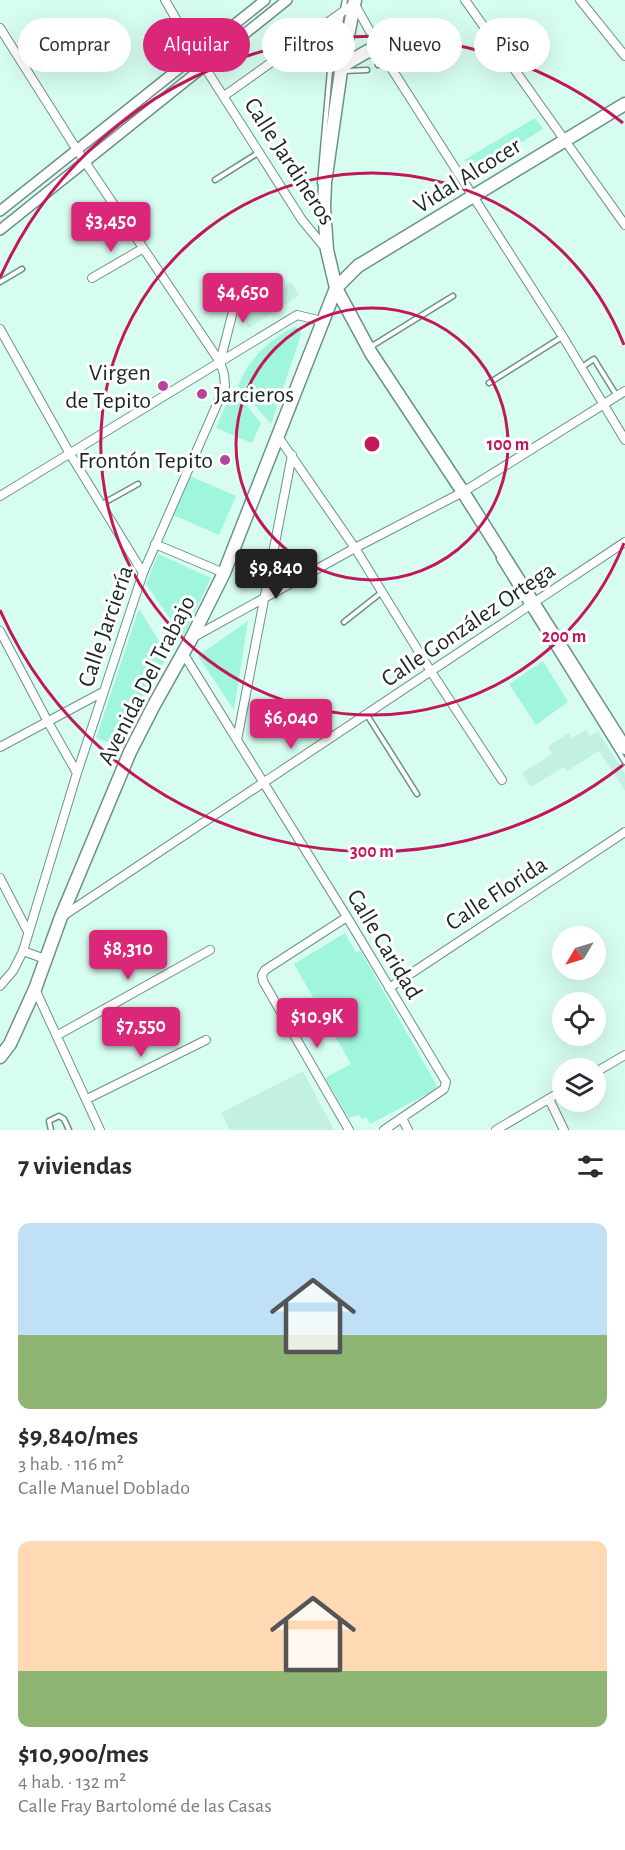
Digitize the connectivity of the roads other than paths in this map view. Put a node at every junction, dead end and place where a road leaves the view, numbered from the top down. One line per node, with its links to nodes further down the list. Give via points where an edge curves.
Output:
1 (265, 0): 9 (street)
2 (287, 0): 11 (street)
3 (465, 0): 24 (street)
4 (580, 0): 14 (street)
5 (168, 1): 8 (street, Calle Jardineros)
6 (353, 1): 7 (street); 10 (main road); 12 (street)
7 (343, 11): 22 (street); 33 (lane, via 330,70 320,173)
8 (177, 18)
9 (242, 18)
10 (350, 18)
11 (250, 29)
12 (367, 29)
13 (0, 30): 25 (street)
14 (625, 57)
15 (355, 70): 16 (lane)
16 (367, 70)
17 (175, 72): 25 (street)
18 (196, 72): 27 (street)
19 (208, 72): 22 (street, Calle Jardineros)
20 (341, 72): 33 (main road, via 325,183)
21 (390, 72): 29 (street)
22 (224, 96): 26 (street, Calle Jardineros)
23 (625, 104): 24 (main road, Vidal Alcocer)
24 (564, 140): 29 (main road, Vidal Alcocer); 31 (street)
25 (77, 150): 27 (street); 30 (street)
26 (259, 153): 28 (lane); 33 (street, Calle Jardineros)
27 (84, 161): 32 (street); 34 (street)
28 (215, 180)
29 (473, 196): 39 (main road, Vidal Alcocer, via 358,266); 43 (street)
30 (0, 211)
31 (625, 225)
32 (0, 230)
33 (325, 248): 39 (main road)
34 (142, 249): 36 (street); 45 (street)
35 (22, 269): 38 (lane)
36 (92, 278)
37 (241, 280): 45 (street, Calle Jarciería)
38 (0, 282)
39 (335, 290): 41 (main road, Avenida Del Trabajo); 44 (main road); 56 (lane, via 382,379)
40 (453, 296): 44 (lane)
41 (321, 321): 45 (street, via 297,315); 51 (main road, Avenida Del Trabajo)
42 (0, 330): 53 (street)
43 (563, 337): 46 (street); 47 (lane)
44 (368, 349): 56 (main road)
45 (220, 362): 53 (street); 60 (street, Calle Jarciería, via 225,386)
46 (582, 367): 49 (lane, via 594,359); 50 (street)
47 (489, 383)
48 (625, 391): 49 (street)
49 (617, 396): 50 (street)
50 (604, 405): 52 (street); 56 (street)
51 (277, 435): 54 (street); 63 (main road, Avenida Del Trabajo)
52 (625, 440)
53 (70, 454): 57 (street); 58 (street)
54 (291, 455): 61 (street); 65 (street)
55 (138, 484): 58 (lane)
56 (461, 494): 61 (street); 66 (main road)
57 (0, 496)
58 (101, 505): 62 (street)
59 (625, 542): 66 (street, Calle González Ortega)
60 (155, 544): 62 (street, Calle Jarciería); 63 (street)
61 (356, 548): 64 (street); 65 (street)
62 (143, 573): 72 (street, Calle Jarciería)
63 (224, 573): 69 (main road, Avenida Del Trabajo)
64 (382, 592): 67 (lane); 71 (street)
65 (263, 599): 69 (street); 75 (street)
66 (531, 606): 71 (street, Calle González Ortega); 77 (main road); 78 (lane)
67 (344, 622)
68 (0, 631): 74 (street)
69 (191, 639): 70 (main road, Avenida Del Trabajo)
70 (183, 653): 75 (street, Calle Caridad); 85 (main road, Avenida Del Trabajo, via 130,752)
71 (430, 670): 73 (street, Calle González Ortega); 80 (street)
72 (104, 692): 74 (street); 79 (street, Calle Jarciería)
73 (366, 715): 81 (street, Calle González Ortega); 82 (lane)
74 (48, 722): 76 (street); 79 (street)
75 (237, 740): 81 (street, Calle Caridad)
76 (0, 747)
77 (625, 748)
78 (625, 762)
79 (77, 773): 87 (street, Calle Jarciería)
80 (502, 780)
81 (264, 783): 85 (street, Calle González Ortega); 86 (street, Calle Caridad)
82 (417, 794)
83 (625, 832): 93 (street, Calle Florida)
84 (0, 878): 87 (street)
85 (61, 917): 90 (main road, Avenida Del Trabajo)
86 (347, 917): 93 (street, Calle Caridad); 107 (street, via 262,975)
87 (27, 930): 89 (street, Calle Jarciería)
88 (210, 950): 94 (street)
89 (23, 951): 90 (street); 91 (street, Calle Jarciería, via 13,972)
90 (45, 959): 92 (main road, Avenida Del Trabajo)
91 (0, 986)
92 (35, 988): 94 (street); 97 (main road, Avenida Del Trabajo, via 10,1044)
93 (389, 988): 102 (street, Calle Caridad, via 446,1082 444,1089)
94 (58, 1035): 100 (street)
95 (206, 1040): 100 (street)
96 (625, 1055): 98 (street)
97 (0, 1057)
98 (606, 1066)
99 (552, 1097): 101 (street)
100 (87, 1099): 106 (street)
101 (549, 1099): 109 (street); 110 (street)
102 (402, 1118): 103 (street); 108 (street)
103 (389, 1128)
104 (51, 1130): 105 (lane, via 49,1121 59,1116)
105 (69, 1130)
106 (100, 1130)
107 (349, 1130)
108 (408, 1130)
109 (496, 1130)
110 (564, 1130)

